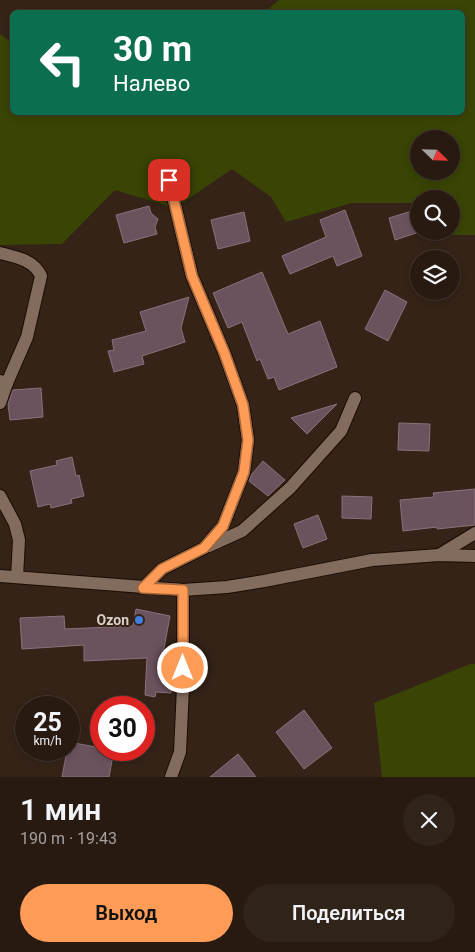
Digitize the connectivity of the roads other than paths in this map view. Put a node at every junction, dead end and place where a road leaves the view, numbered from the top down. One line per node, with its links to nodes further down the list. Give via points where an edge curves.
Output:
1 (169, 180): 8 (street, via 192,276 243,405 248,440 244,472 233,503 223,526)
2 (0, 252): 3 (street, via 30,262 41,276 27,337)
3 (3, 382): 5 (street)
4 (355, 398): 8 (street, via 341,432 290,488 242,531)
5 (0, 403)
6 (0, 496): 12 (street, via 15,524 19,540)
7 (475, 533): 9 (street)
8 (204, 548): 13 (street, via 162,569)
9 (438, 555): 10 (street); 14 (street, via 372,560 227,587)
10 (475, 556)
11 (0, 576): 12 (street)
12 (17, 577): 13 (street)
13 (143, 588): 14 (street)
14 (183, 590): 15 (street, via 180,752)
15 (170, 777)

